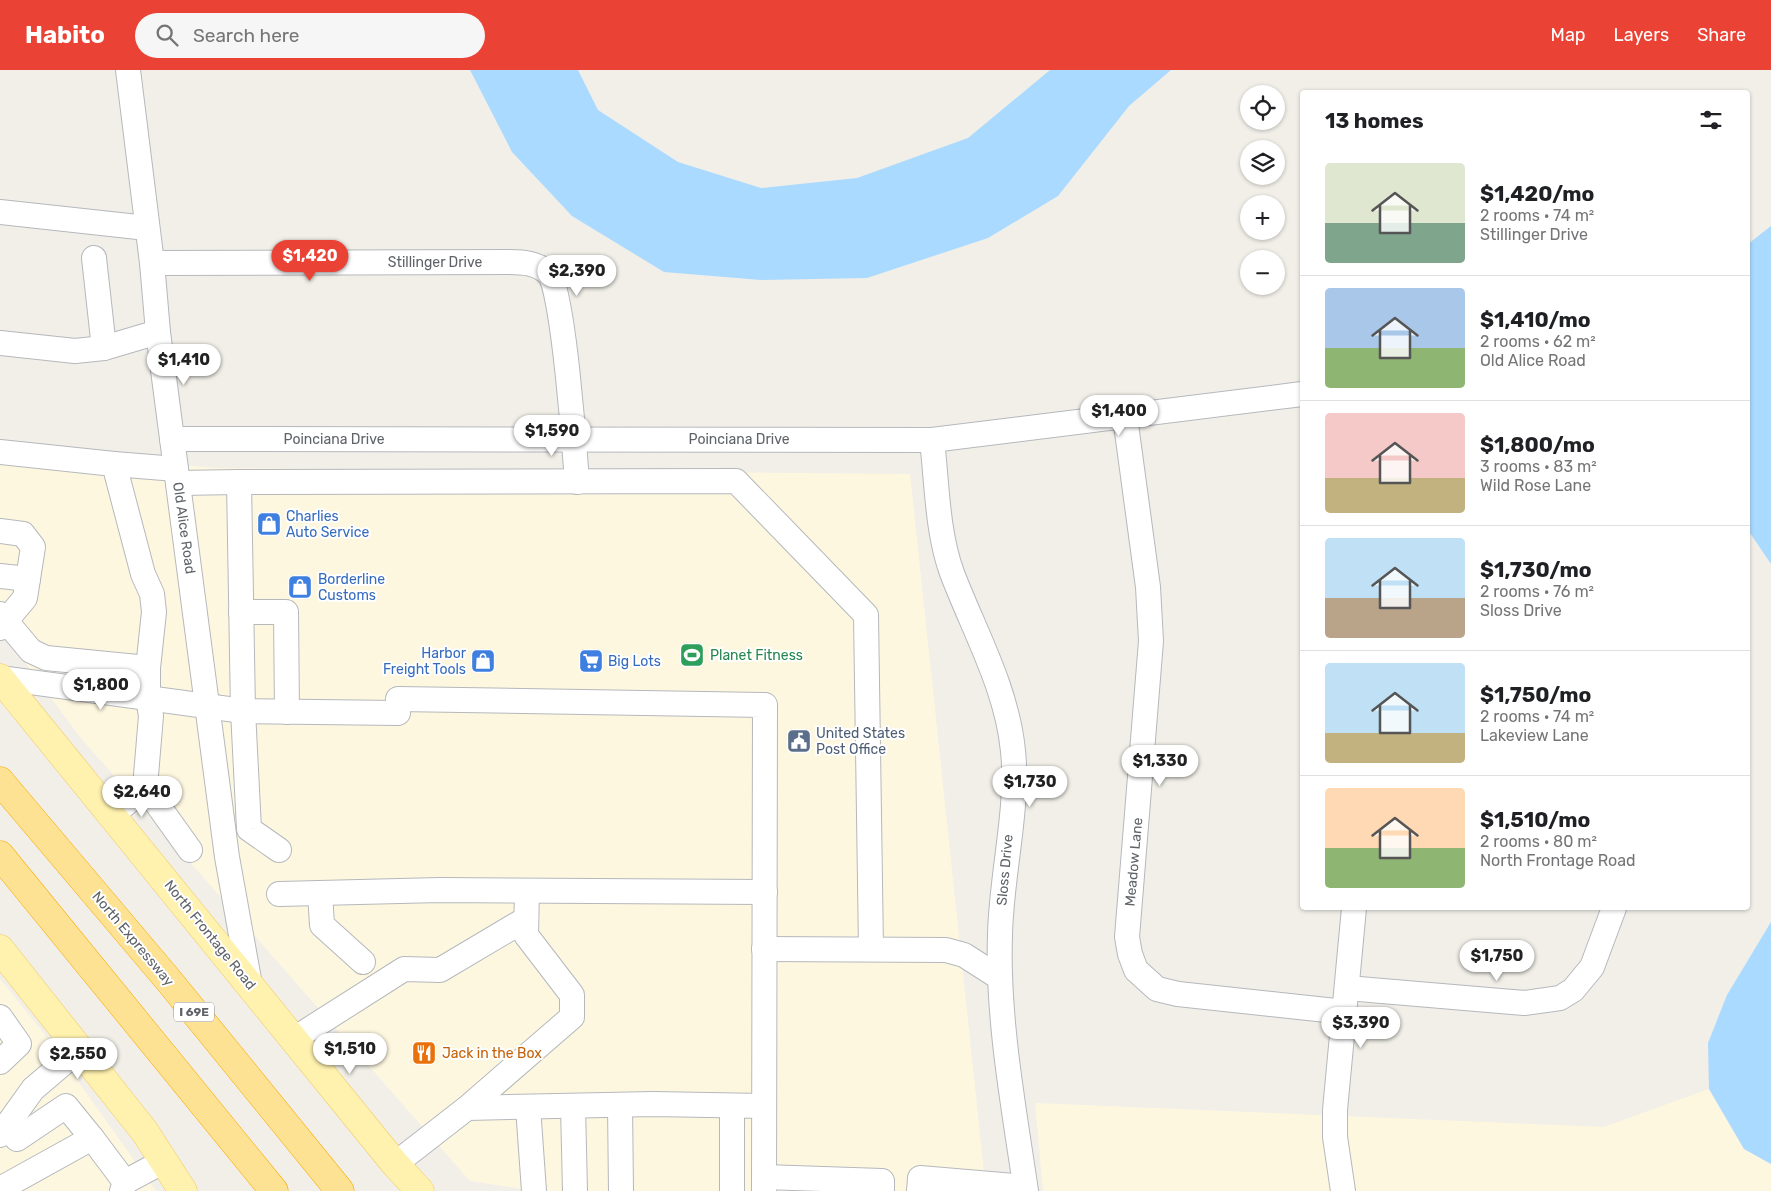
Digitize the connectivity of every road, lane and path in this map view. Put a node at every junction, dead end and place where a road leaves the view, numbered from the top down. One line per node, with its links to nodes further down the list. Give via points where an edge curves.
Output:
1 (128, 70): 3 (street, Old Alice Road)
2 (0, 212): 3 (street)
3 (148, 228): 5 (street, Old Alice Road)
4 (94, 258): 8 (street)
5 (152, 263): 6 (street, Old Alice Road); 11 (street, Stillinger Drive, via 526,262 540,267 549,274 558,299)
6 (158, 332): 8 (street); 12 (street, Old Alice Road)
7 (0, 343): 8 (street, via 75,351)
8 (104, 348)
9 (1300, 394): 10 (street, Poinciana Drive)
10 (1125, 417): 13 (street, Poinciana Drive); 52 (street, Meadow Lane, via 1148,586 1151,642 1127,937 1130,954 1136,970 1147,982 1178,994)
11 (574, 438): 12 (street, Poinciana Drive); 13 (street, Poinciana Drive); 18 (street, Stillinger Drive)
12 (172, 439): 16 (street, Old Alice Road)
13 (932, 440): 49 (street, Sloss Drive, via 946,549 1001,695 1013,751 1014,779 1000,932)
14 (0, 452): 15 (street)
15 (114, 464): 16 (street); 24 (street, via 142,574 152,594 154,612)
16 (177, 476): 17 (street); 27 (street, Old Alice Road)
17 (238, 482): 18 (street); 22 (street)
18 (577, 482): 47 (street, via 736,481 866,615)
19 (0, 532): 21 (street, via 23,534 33,547)
20 (0, 576): 21 (street)
21 (28, 579): 23 (street, via 25,598)
22 (241, 612): 28 (street); 29 (street, via 286,612)
23 (2, 621): 24 (street, via 31,651 46,658)
24 (148, 668): 26 (street)
25 (0, 678): 26 (street); 33 (main road, North Frontage Road)
26 (148, 698): 27 (street); 32 (street, via 151,716)
27 (208, 706): 28 (street); 50 (street, Old Alice Road, via 227,858)
28 (243, 711): 29 (street); 36 (street, via 249,830)
29 (288, 712): 39 (street, via 398,713 398,699 765,705)
30 (0, 766): 34 (highway)
31 (0, 781): 34 (highway, North Expressway / I 69E)
32 (145, 787): 33 (street); 35 (street)
33 (113, 816): 50 (main road, North Frontage Road)
34 (44, 836): 77 (highway, North Expressway / I 69E, via 170,982)
35 (190, 850)
36 (279, 850)
37 (0, 855): 76 (highway)
38 (527, 891): 39 (street); 40 (street); 43 (street)
39 (764, 892): 46 (street)
40 (320, 893): 44 (street); 44 (street, via 279,894)
41 (1354, 910): 51 (street)
42 (1613, 910): 51 (street, via 1592,967 1573,990 1560,998 1524,1003)
43 (526, 919): 54 (street, via 440,970 404,969); 64 (street, via 526,935 572,1006)
44 (322, 925): 48 (street)
45 (0, 949): 55 (main road)
46 (764, 949): 47 (street); 62 (street)
47 (871, 949): 49 (street, via 946,950 964,955)
48 (363, 962)
49 (1000, 978): 74 (street, Sloss Drive)
50 (250, 985): 54 (main road, North Frontage Road)
51 (1347, 988): 52 (street)
52 (1344, 1012): 84 (street, via 1335,1137)
53 (0, 1017): 56 (street, via 19,1044)
54 (294, 1039): 68 (main road, North Frontage Road)
55 (80, 1049): 57 (street); 67 (main road)
56 (0, 1062)
57 (39, 1084): 59 (street); 65 (street)
58 (620, 1105): 60 (street); 61 (street); 81 (street)
59 (66, 1106): 65 (street); 66 (street)
60 (573, 1106): 63 (street); 80 (street)
61 (732, 1106): 62 (street); 82 (street)
62 (764, 1106): 69 (street)
63 (528, 1107): 64 (street); 79 (street)
64 (467, 1108): 68 (street)
65 (8, 1137)
66 (92, 1138): 71 (street); 73 (street)
67 (164, 1161): 71 (street); 75 (main road)
68 (399, 1174): 78 (main road, North Frontage Road)
69 (764, 1184): 83 (street, via 882,1181)
70 (919, 1184): 72 (street)
71 (124, 1187)
72 (976, 1187): 74 (street)
73 (0, 1189)
74 (1025, 1189)
75 (183, 1191)
76 (274, 1191)
77 (340, 1191)
78 (420, 1191)
79 (534, 1191)
80 (574, 1191)
81 (622, 1191)
82 (732, 1191)
83 (882, 1191)
84 (1344, 1191)

